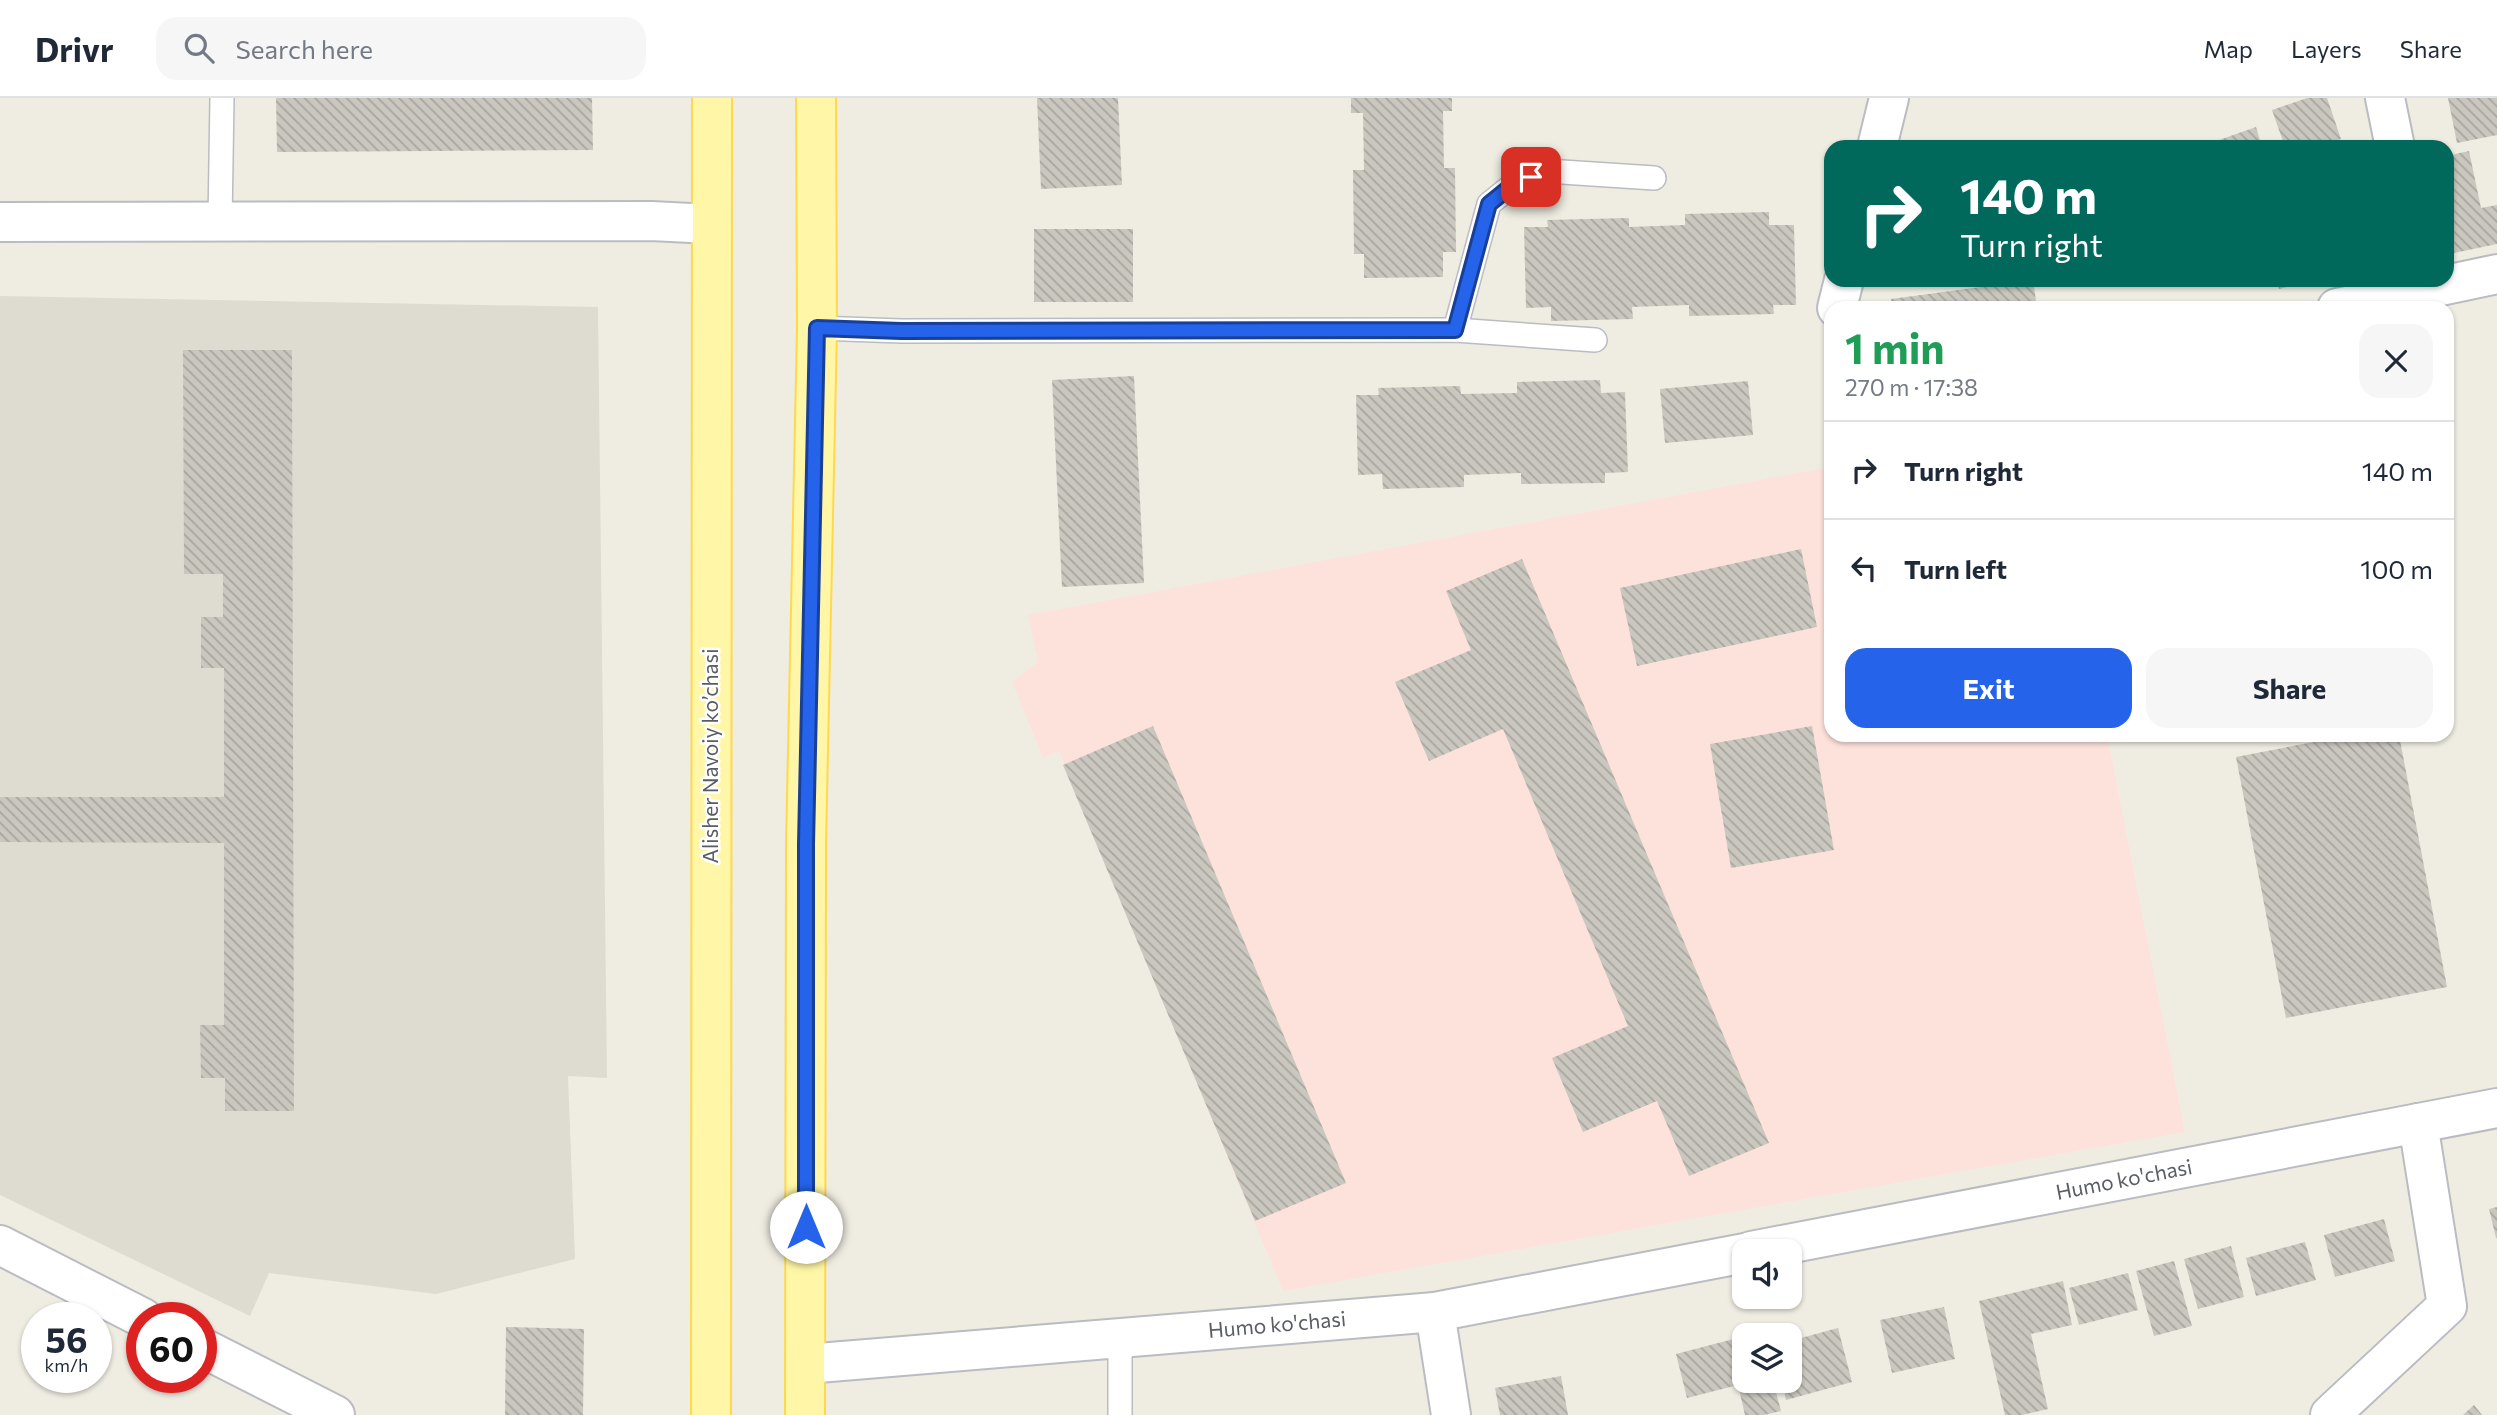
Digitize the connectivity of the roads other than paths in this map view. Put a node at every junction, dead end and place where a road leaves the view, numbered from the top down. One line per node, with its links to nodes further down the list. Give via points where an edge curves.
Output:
1 (222, 98): 10 (lane)
2 (712, 98): 11 (main road, Alisher Navoiy ko’chasi)
3 (816, 98): 16 (main road)
4 (1889, 98): 6 (street)
5 (2385, 98): 7 (street)
6 (1879, 140)
7 (2394, 140)
8 (1654, 178): 17 (lane, via 1547,171 1515,183 1489,204)
9 (0, 222): 10 (street)
10 (220, 222): 11 (street)
11 (711, 224): 30 (main road, Alisher Navoiy ko’chasi)
12 (2497, 274): 13 (street)
13 (2454, 280)
14 (2416, 287): 15 (street)
15 (2363, 301)
16 (817, 328): 17 (lane); 28 (main road, via 806,844)
17 (1455, 330): 18 (lane)
18 (1595, 340)
19 (2497, 1108): 20 (street, Humo ko'chasi)
20 (2418, 1123): 21 (street, Humo ko'chasi); 34 (street, via 2447,1306)
21 (1802, 1241)
22 (0, 1245): 24 (street)
23 (1732, 1255): 25 (street, Humo ko'chasi)
24 (126, 1309)
25 (1435, 1312): 26 (street, Humo ko'chasi); 33 (street)
26 (1120, 1337): 28 (street, Humo ko'chasi); 32 (lane)
27 (217, 1355): 29 (street)
28 (806, 1364): 31 (main road)
29 (335, 1415)
30 (711, 1415)
31 (805, 1415)
32 (1120, 1415)
33 (1451, 1415)
34 (2330, 1415)

